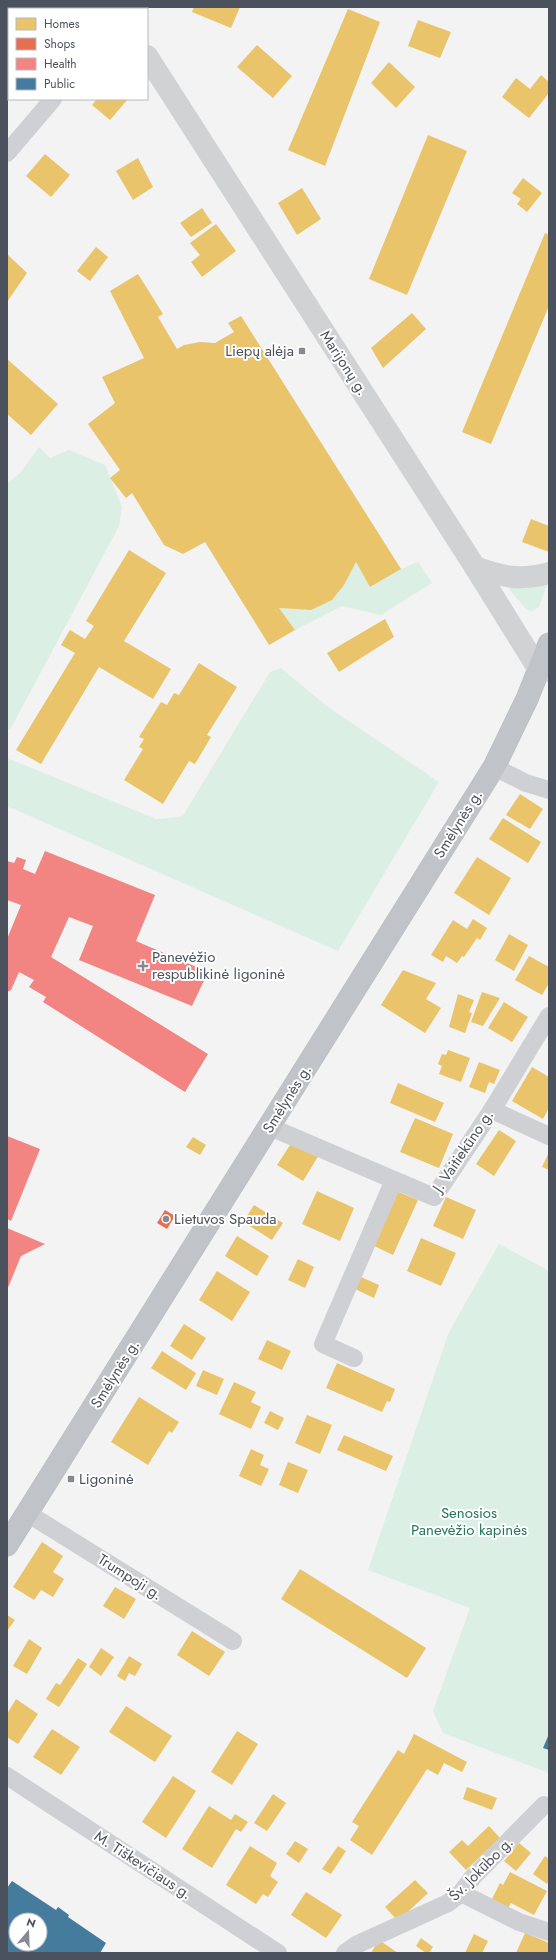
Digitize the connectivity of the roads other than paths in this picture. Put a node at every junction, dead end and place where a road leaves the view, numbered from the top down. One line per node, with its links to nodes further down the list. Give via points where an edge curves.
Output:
1 (148, 58): 4 (main road, Marijonų g.)
2 (52, 100): 3 (street)
3 (7, 153)
4 (475, 567): 5 (main road, via 512,578); 7 (main road, Marijonų g.)
5 (549, 574)
6 (549, 644): 7 (highway, Smėlynės g.)
7 (544, 670): 8 (highway, Smėlynės g.)
8 (494, 767): 9 (street, via 526,783); 12 (highway, Smėlynės g.)
9 (549, 790)
10 (549, 1016): 11 (street, J. Vaitiekūno g.)
11 (492, 1110): 13 (street); 14 (street, J. Vaitiekūno g., via 434,1197)
12 (270, 1126): 14 (street, J. Vaitiekūno g.); 16 (highway, Smėlynės g.)
13 (549, 1136)
14 (394, 1180): 15 (street, via 324,1344)
15 (354, 1358)
16 (27, 1513): 17 (highway, Smėlynės g.); 18 (street, Trumpoji g.)
17 (7, 1545)
18 (233, 1641)
19 (7, 1776): 23 (street, M. Tiškevičiaus g.)
20 (544, 1805): 21 (street, Šv. Jokūbo g., via 473,1877)
21 (461, 1893): 22 (street, via 519,1922); 24 (street, Šv. Jokūbo g., via 448,1903 356,1944)
22 (549, 1932)
23 (278, 1953)
24 (345, 1953)

